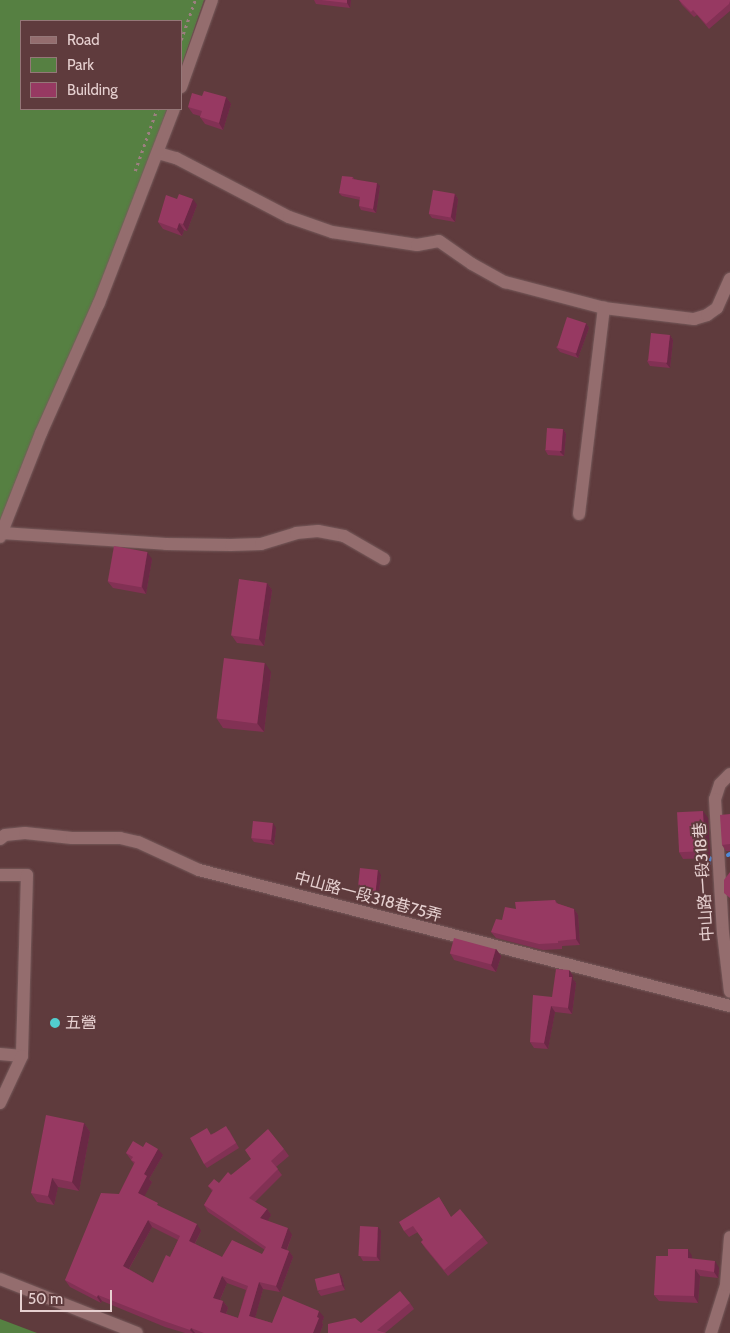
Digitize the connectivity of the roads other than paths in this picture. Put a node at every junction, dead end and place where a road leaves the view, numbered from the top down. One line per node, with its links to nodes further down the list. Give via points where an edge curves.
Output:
1 (212, 0): 2 (street)
2 (182, 84)
3 (174, 110): 4 (street)
4 (158, 153): 6 (street, via 176,158 306,223 332,232 417,245 439,241 505,282); 8 (street)
5 (730, 278): 6 (street, via 717,308 694,319)
6 (604, 308): 7 (street)
7 (579, 514)
8 (1, 535): 9 (street, via 231,545 262,544 296,533 318,531 344,536)
9 (384, 559)
10 (730, 774): 13 (street, 中山路一段318巷, via 720,784 715,799)
11 (0, 839): 15 (street, 中山路一段318巷75弄, via 5,835 25,833 72,838 120,838 138,842 199,870)
12 (0, 875): 17 (street, via 27,875)
13 (727, 932): 14 (street, 中山路一段318巷)
14 (730, 992)
15 (730, 1006)
16 (0, 1054): 17 (street)
17 (22, 1056): 18 (street)
18 (0, 1102)
19 (730, 1237): 21 (street)
20 (0, 1279): 22 (street)
21 (728, 1286): 23 (street)
22 (137, 1333)
23 (711, 1333)

